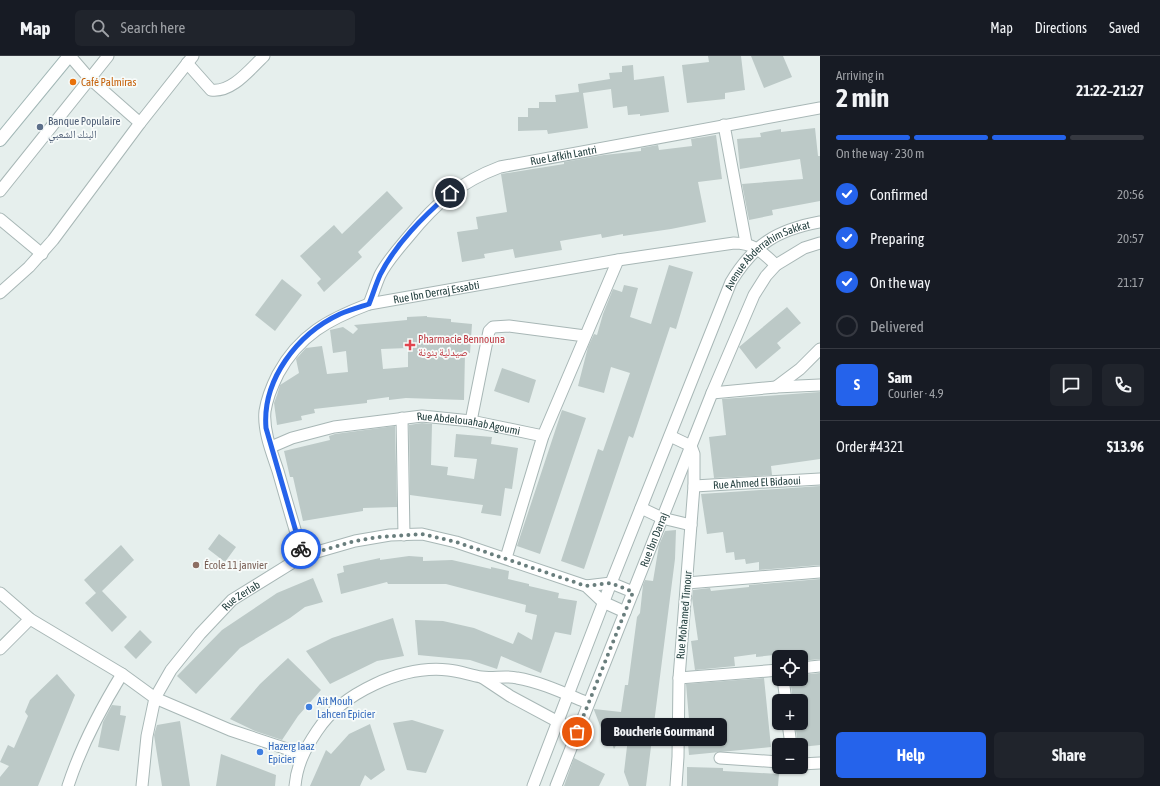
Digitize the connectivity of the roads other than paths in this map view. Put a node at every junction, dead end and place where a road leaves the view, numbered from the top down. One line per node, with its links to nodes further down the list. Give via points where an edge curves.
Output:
1 (70, 56): 5 (street); 9 (main road)
2 (108, 56): 5 (street)
3 (264, 56): 4 (street, via 232,84 218,91 211,90)
4 (190, 59): 7 (street)
5 (89, 78): 7 (street); 10 (street)
6 (820, 108): 8 (street, Rue Lafkih Lantri)
7 (140, 123): 16 (street)
8 (724, 125): 13 (street); 22 (street, Rue Lafkih Lantri, via 500,167 477,176 450,193 426,215 380,275)
9 (0, 140)
10 (0, 191)
11 (0, 220): 16 (street)
12 (820, 222): 15 (street, Avenue Abderrahim Sakkat, via 788,230)
13 (746, 243): 15 (street); 17 (street, Rue Ibn Derraj Essabti)
14 (820, 243): 18 (street, Avenue Abderrahim Sakkat, via 804,248)
15 (758, 248): 18 (street); 21 (street, Avenue Abderrahim Sakkat, via 741,266)
16 (42, 254): 19 (street)
17 (618, 260): 22 (street, Rue Ibn Derraj Essabti); 23 (street)
18 (776, 265): 20 (street, Avenue Abderrahim Sakkat)
19 (1, 291)
20 (754, 295): 27 (street, Rue Ibn Darraj)
21 (723, 299): 31 (street, Rue Ibn Darraj)
22 (369, 304): 33 (street, Rue Ibn Derraj Essabti, via 340,315 315,330 292,352 270,390 265,412)
23 (585, 336): 29 (street, via 509,326 493,327 489,331); 30 (street)
24 (820, 349): 26 (street, via 800,369)
25 (820, 386): 26 (street)
26 (776, 387): 27 (street)
27 (712, 393): 32 (street, Rue Ibn Darraj)
28 (402, 418): 29 (street, Rue Abdelouahab Agoumi, via 422,416); 33 (street, Rue Abdelouahab Agoumi, via 334,427 292,438); 39 (street)
29 (471, 421): 30 (street, Rue Abdelouahab Agoumi)
30 (543, 436): 41 (street)
31 (670, 436): 32 (street); 36 (street, Rue Ibn Darraj)
32 (691, 446): 35 (street, Rue Mohamed Timour, via 694,454); 37 (street, Rue Ibn Darraj)
33 (270, 447): 40 (street, Rue Ibn Derraj Essabti)
34 (820, 479): 35 (street, Rue Ahmed El Bidaoui)
35 (694, 486): 38 (street, Rue Mohamed Timour)
36 (641, 508): 37 (street); 43 (street, Rue Ibn Darraj)
37 (662, 518): 38 (street); 46 (street, Rue Ibn Darraj)
38 (691, 525): 44 (street, Rue Mohamed Timour)
39 (404, 535): 40 (street, Rue ZerIab, via 355,541); 41 (street, Rue ZerIab, via 422,534)
40 (303, 556): 59 (street, Rue ZerIab, via 232,600 176,664)
41 (506, 558): 45 (street, Rue ZerIab)
42 (820, 572): 44 (street)
43 (611, 583): 45 (street, Rue ZerIab); 46 (street, Rue ZerIab); 48 (street, Rue Ibn Darraj)
44 (687, 583): 57 (street, Rue Mohamed Timour)
45 (586, 586): 48 (street, Rue ZerIab)
46 (633, 592): 49 (street, Rue Ibn Darraj)
47 (0, 593): 50 (street)
48 (603, 602): 49 (street, Rue ZerIab); 58 (street, Rue Ibn Darraj)
49 (626, 612): 60 (street, Rue Ibn Darraj)
50 (30, 619): 51 (street); 55 (street)
51 (0, 649)
52 (820, 666): 53 (street)
53 (808, 667)
54 (772, 671): 57 (street)
55 (122, 674): 59 (street); 68 (street, via 98,713)
56 (483, 678): 58 (street, via 518,678); 61 (street); 63 (street, via 447,670 412,672 384,681 350,697 326,718)
57 (679, 678): 73 (street, Rue Mohamed Timour)
58 (567, 695): 60 (street); 61 (street, Rue Ibn Darraj)
59 (155, 698): 63 (street, via 230,730); 69 (street, Rue ZerIab, via 147,736)
60 (588, 703): 62 (street, Rue Ibn Darraj)
61 (557, 722): 62 (street); 71 (street, Rue Ibn Darraj)
62 (577, 732): 72 (street, Rue Ibn Darraj)
63 (302, 754): 70 (street)
64 (720, 758): 65 (street)
65 (772, 762)
66 (820, 763): 67 (street)
67 (808, 764)
68 (68, 786)
69 (142, 786)
70 (295, 786)
71 (533, 786)
72 (556, 786)
73 (676, 786)

